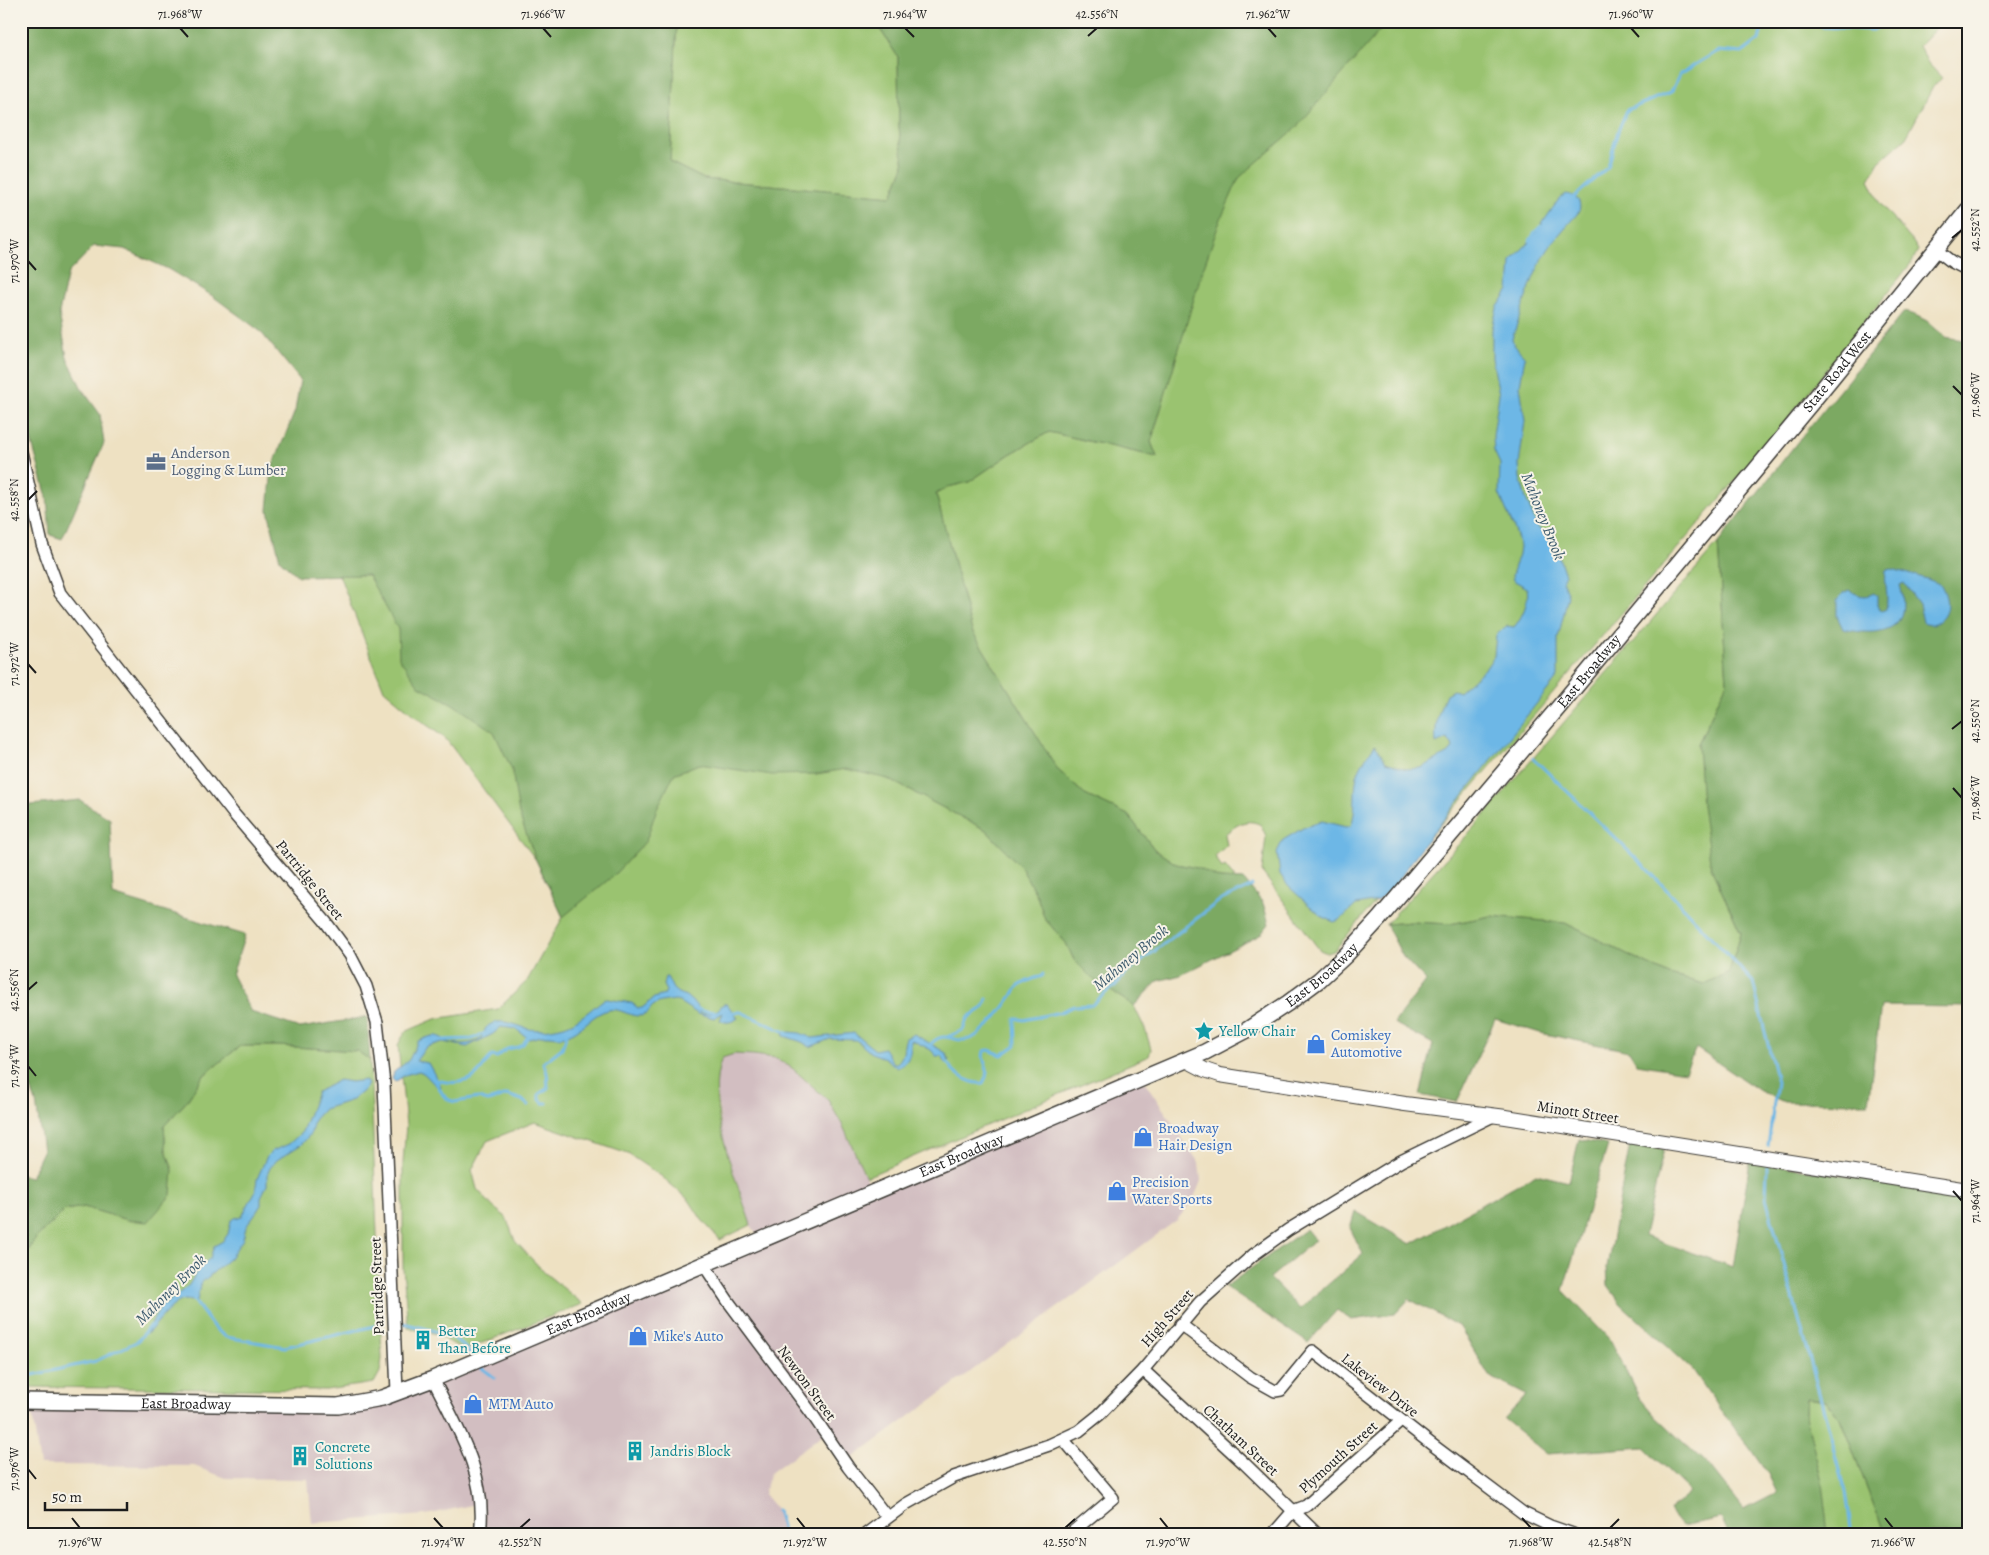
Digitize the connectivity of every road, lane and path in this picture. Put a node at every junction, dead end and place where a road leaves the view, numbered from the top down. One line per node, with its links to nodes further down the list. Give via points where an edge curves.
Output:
1 (1968, 210): 2 (main road, State Road West)
2 (1935, 249): 3 (street); 5 (main road, State Road West, via 1896,301)
3 (1968, 270)
4 (21, 452): 13 (street, Partridge Street, via 42,544 60,593 234,812 325,920 350,955 366,986 377,1022 384,1084)
5 (1702, 532): 6 (main road, East Broadway, via 1346,955 1288,1004 1247,1030)
6 (1186, 1060): 7 (street, Minott Street, via 1220,1075); 9 (main road, East Broadway)
7 (1493, 1116): 8 (street, Minott Street); 10 (street, High Street, via 1401,1161 1288,1230 1227,1277)
8 (1968, 1190)
9 (704, 1265): 12 (main road, East Broadway); 18 (street, Newton Street)
10 (1180, 1324): 11 (street, High Street); 15 (street, Lakeview Drive, via 1275,1392 1281,1390 1313,1351)
11 (1143, 1370): 16 (street, High Street, via 1099,1415); 17 (street, Chatham Street)
12 (433, 1379): 13 (main road, East Broadway); 19 (street, via 476,1469 483,1514)
13 (397, 1392): 14 (main road, East Broadway, via 338,1406)
14 (21, 1400)
15 (1401, 1421): 17 (street, Plymouth Street, via 1306,1506); 24 (street, Lakeview Drive, via 1523,1513)
16 (1063, 1439): 18 (street, High Street, via 954,1477); 21 (street, via 1113,1498)
17 (1294, 1511): 22 (street, Plymouth Street); 23 (street, Chatham Street)
18 (886, 1517): 20 (street, High Street)
19 (480, 1534)
20 (866, 1534)
21 (1070, 1534)
22 (1273, 1534)
23 (1317, 1534)
24 (1573, 1534)

